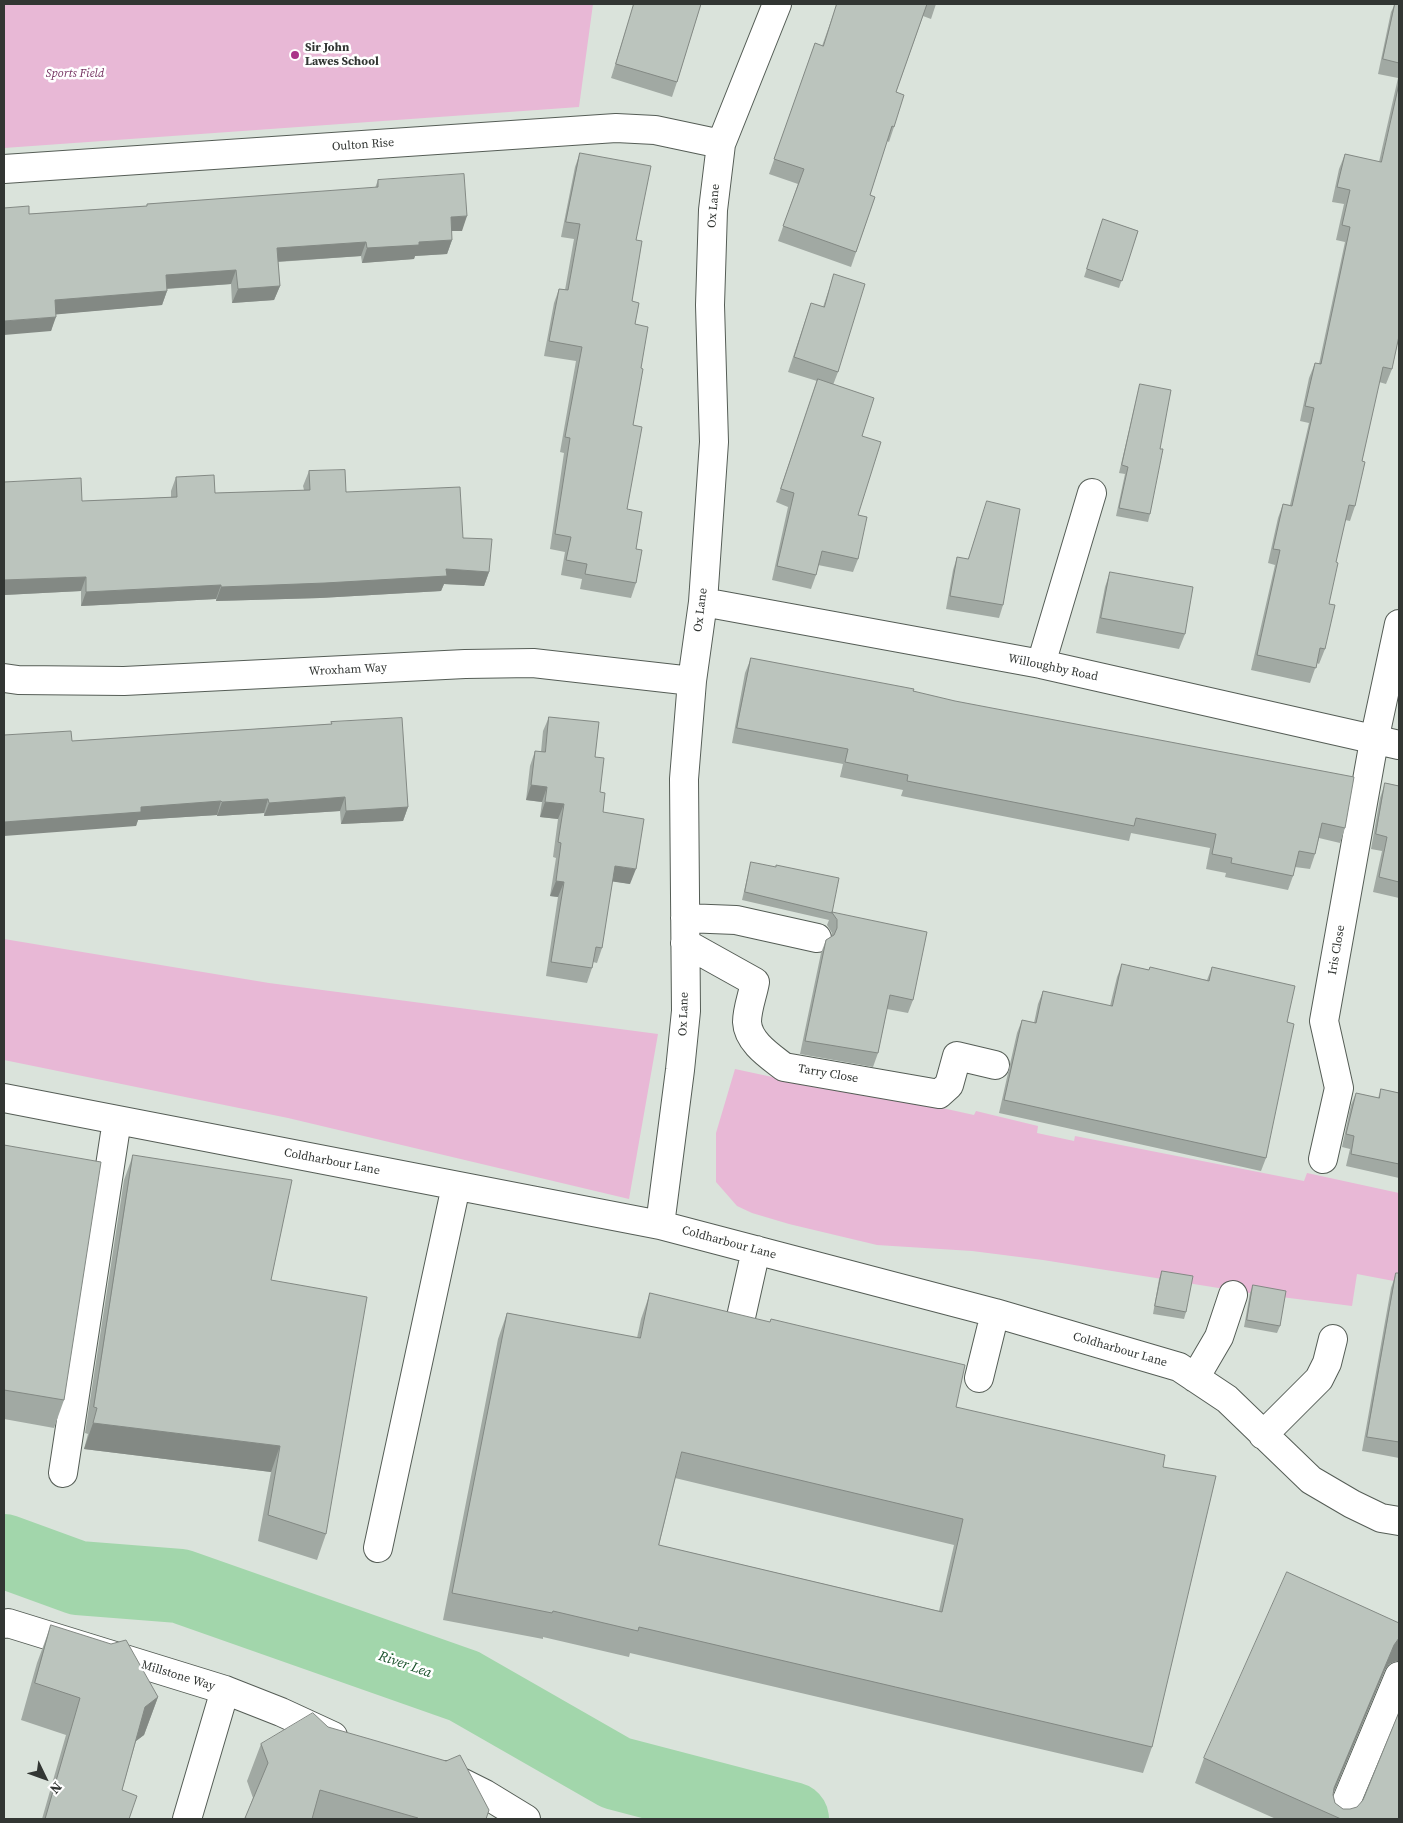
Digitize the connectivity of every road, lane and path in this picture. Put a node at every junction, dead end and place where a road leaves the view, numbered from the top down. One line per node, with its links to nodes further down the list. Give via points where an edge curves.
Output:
1 (777, 4): 2 (street, Ox Lane)
2 (721, 144): 3 (street, Oulton Rise, via 655,130 616,128); 5 (street, Ox Lane, via 713,210 710,305 714,442)
3 (4, 169)
4 (1092, 494): 7 (street)
5 (703, 602): 7 (street, Willoughby Road); 9 (street, Ox Lane)
6 (1399, 624): 10 (street, Iris Close)
7 (1041, 664): 10 (street, Willoughby Road)
8 (4, 678): 9 (street, Wroxham Way, via 124,681 533,663)
9 (692, 681): 11 (street, Ox Lane, via 684,778)
10 (1387, 743): 16 (street, Iris Close, via 1324,1021 1339,1088)
11 (685, 931): 12 (street, via 736,920); 13 (street, Tarry Close, via 755,982 747,1022 753,1038 765,1053 784,1067 939,1094 949,1085 956,1056); 18 (street, Ox Lane, via 685,1021)
12 (817, 938)
13 (995, 1065)
14 (4, 1098): 15 (street, Coldharbour Lane)
15 (117, 1120): 17 (street, Coldharbour Lane); 27 (street)
16 (1323, 1159)
17 (456, 1186): 18 (street, Coldharbour Lane); 29 (street)
18 (660, 1225): 19 (street, Coldharbour Lane)
19 (756, 1250): 21 (street, Coldharbour Lane); 22 (street)
20 (1233, 1295): 25 (street, via 1219,1336)
21 (995, 1313): 24 (street); 25 (street, Coldharbour Lane, via 1179,1367)
22 (741, 1317)
23 (1333, 1339): 26 (street, via 1319,1379)
24 (979, 1378)
25 (1195, 1378): 26 (street, Coldharbour Lane, via 1227,1399)
26 (1263, 1435): 28 (street, Coldharbour Lane, via 1312,1480 1381,1518)
27 (63, 1473)
28 (1399, 1521)
29 (378, 1548)
30 (4, 1624): 32 (street, Millstone Way)
31 (1399, 1676): 37 (street)
32 (226, 1690): 33 (street, Millstone Way); 35 (street, Millstone Way)
33 (352, 1742)
34 (425, 1767): 36 (street, via 452,1777)
35 (187, 1819)
36 (526, 1819)
37 (1339, 1819)

